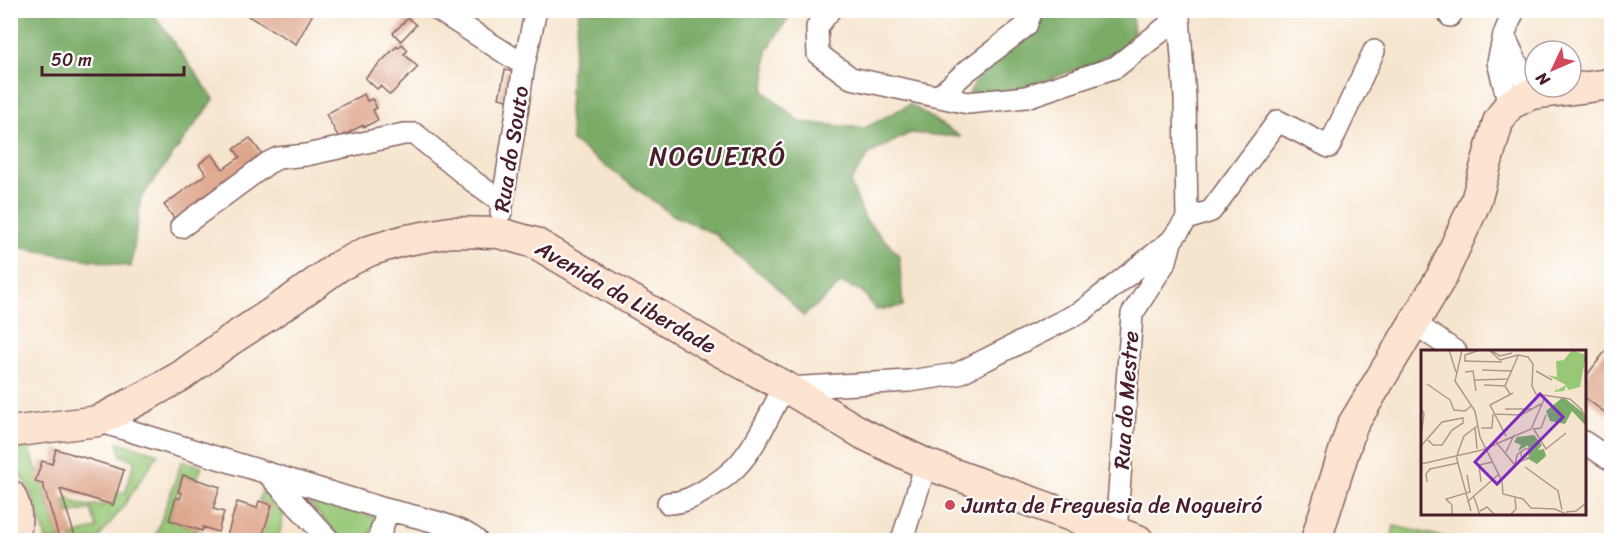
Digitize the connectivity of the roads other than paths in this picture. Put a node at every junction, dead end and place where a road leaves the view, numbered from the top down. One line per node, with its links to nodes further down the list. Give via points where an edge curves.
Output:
1 (438, 10): 7 (street, Rua do Souto)
2 (536, 10): 7 (street, Rua do Souto)
3 (830, 10): 9 (street, via 817,27 818,54 851,78)
4 (1032, 10): 9 (street, via 1026,26)
5 (1515, 10): 10 (street, via 1498,62)
6 (1374, 51): 12 (street, via 1329,147 1278,121 1211,211)
7 (524, 65): 11 (street, Rua do Souto)
8 (1611, 84): 10 (street)
9 (939, 96): 12 (street, via 968,103 1026,97 1116,67 1179,17)
10 (1520, 99): 16 (street, via 1498,122 1476,201 1442,276)
11 (501, 201): 13 (street, via 415,134 404,134 278,158); 14 (street, Rua do Souto)
12 (1187, 219): 15 (street)
13 (181, 227)
14 (499, 233): 18 (street, Avenida da Liberdade, via 535,243); 19 (street, Avenida da Liberdade, via 450,232 369,251 339,266 181,376)
15 (1171, 241): 18 (street, via 1081,312 957,374 909,381); 29 (street, Rua do Mestre, via 1166,261 1132,314)
16 (1414, 323): 17 (street); 34 (street, via 1352,426)
17 (1454, 350)
18 (786, 388): 23 (street, Avenida da Liberdade, via 863,434); 26 (street, via 736,467 697,495)
19 (98, 421): 20 (street, Avenida da Liberdade); 24 (street)
20 (13, 434)
21 (1586, 443): 22 (street, via 1608,458)
22 (1611, 453)
23 (926, 464): 29 (street, Avenida da Liberdade); 33 (street)
24 (269, 475): 27 (street); 30 (street)
25 (10, 495): 28 (street, via 15,503)
26 (668, 503)
27 (388, 510): 31 (street); 32 (street, via 459,529)
28 (16, 529)
29 (1127, 536)
30 (328, 540)
31 (378, 540)
32 (476, 540)
33 (902, 540)
34 (1316, 540)

